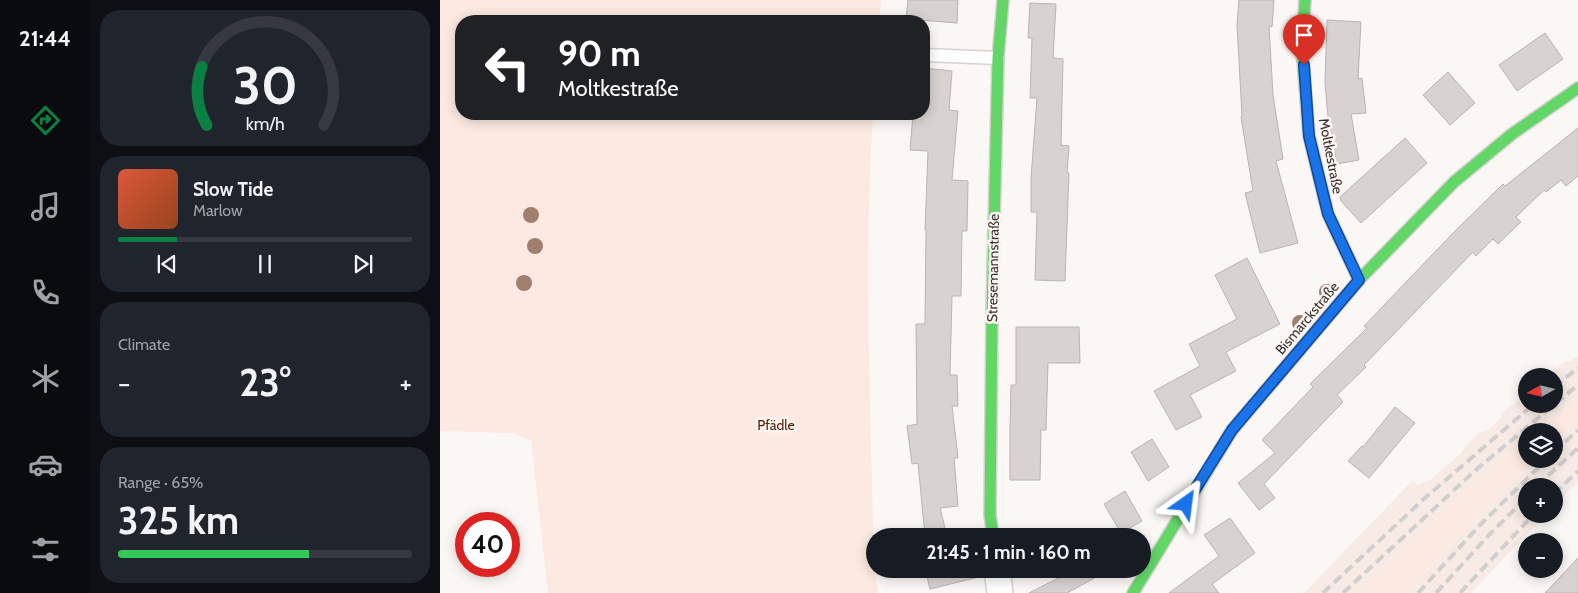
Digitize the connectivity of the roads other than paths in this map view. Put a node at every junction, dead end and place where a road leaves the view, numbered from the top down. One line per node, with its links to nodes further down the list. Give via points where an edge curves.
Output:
1 (1003, 0): 4 (street, Stresemannstraße)
2 (1305, 0): 6 (street, Moltkestraße, via 1302,48 1309,136 1328,214)
3 (930, 55): 4 (lane)
4 (998, 58): 7 (street, Stresemannstraße, via 992,314)
5 (1578, 88): 6 (street, Bismarckstraße, via 1512,134 1454,182)
6 (1359, 280): 10 (street, Bismarckstraße, via 1232,430)
7 (992, 528)
8 (998, 578): 9 (street)
9 (1000, 593)
10 (1133, 593)

